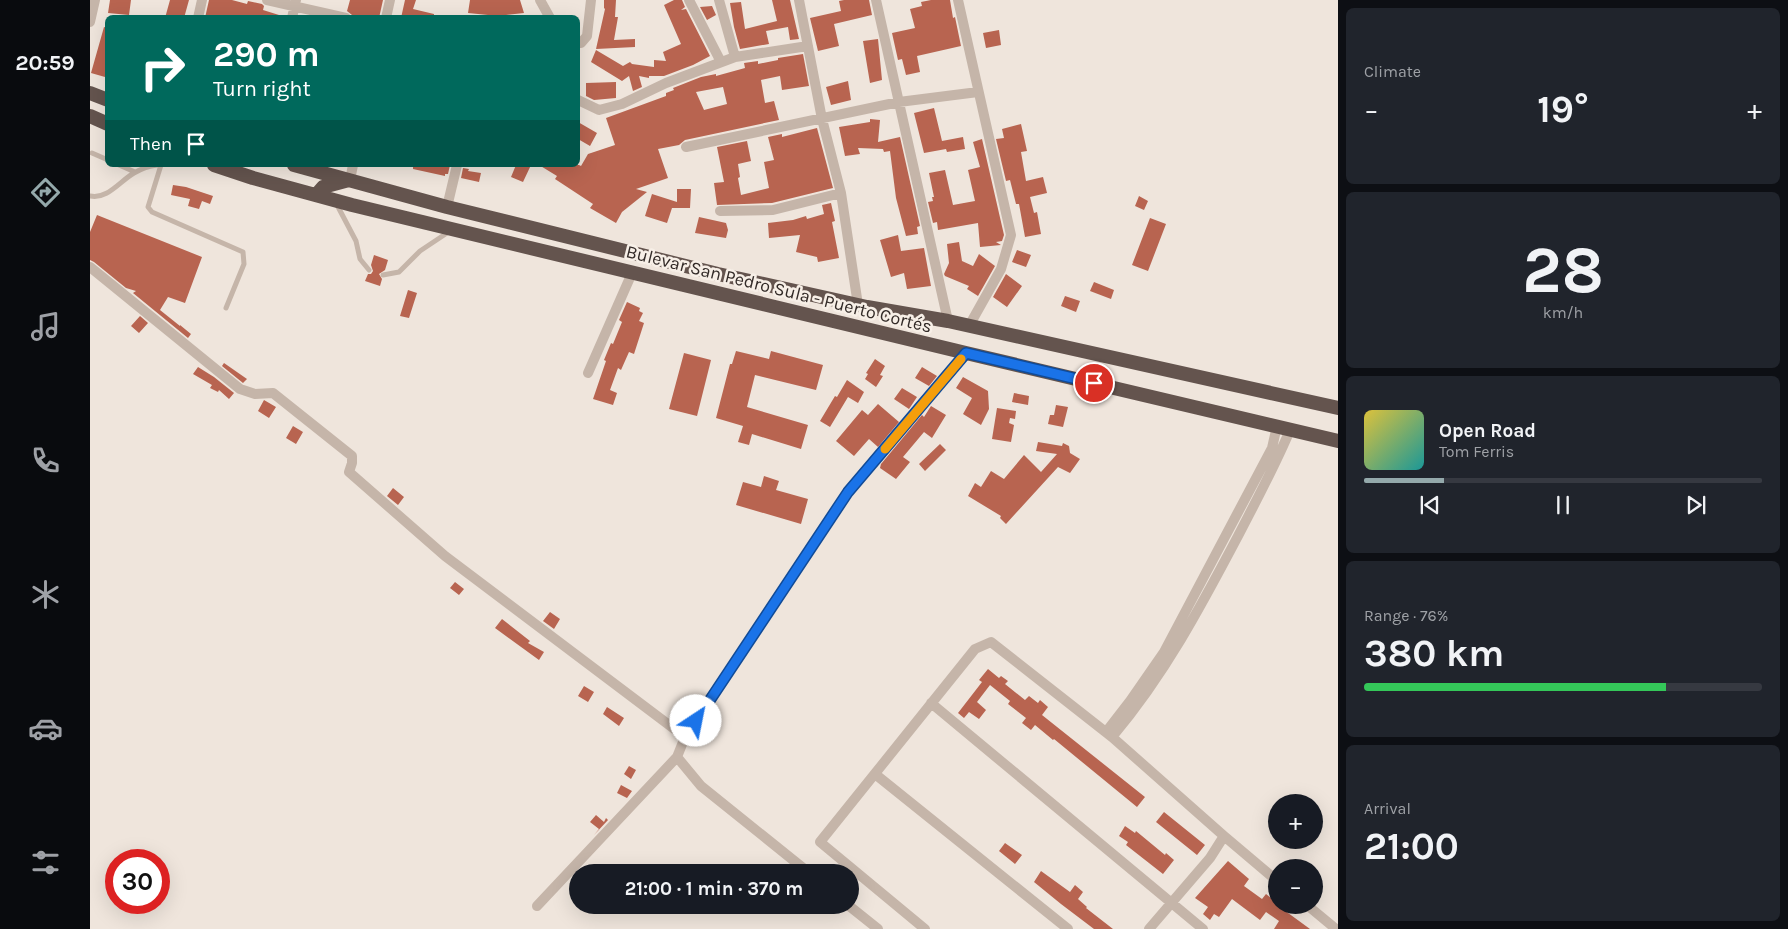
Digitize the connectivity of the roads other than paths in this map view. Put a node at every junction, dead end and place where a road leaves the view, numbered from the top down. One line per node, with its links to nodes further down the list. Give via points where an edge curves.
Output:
1 (95, 0): 17 (street)
2 (202, 0): 13 (street)
3 (267, 0): 12 (street)
4 (390, 0): 15 (street)
5 (540, 0): 16 (street)
6 (591, 0): 18 (street, via 587,36)
7 (689, 0): 21 (street)
8 (719, 0): 20 (street)
9 (799, 0): 19 (street)
10 (876, 0): 26 (street)
11 (958, 0): 22 (street)
12 (296, 3): 14 (street)
13 (199, 15)
14 (336, 15)
15 (387, 15)
16 (548, 15)
17 (90, 22)
18 (580, 43)
19 (808, 46): 20 (street); 28 (street)
20 (735, 57): 21 (street)
21 (721, 62): 25 (street, via 622,104 600,110)
22 (978, 92): 26 (street); 58 (street, via 1011,235 1001,269)
23 (90, 93): 24 (highway)
24 (105, 99)
25 (580, 101)
26 (899, 102): 28 (street); 57 (street)
27 (90, 116): 29 (highway)
28 (822, 119): 30 (street); 44 (street)
29 (105, 123)
30 (686, 147)
31 (92, 153): 32 (lane)
32 (105, 159)
33 (124, 167): 41 (lane)
34 (147, 167): 41 (lane)
35 (160, 167): 56 (lane, via 148,207 152,212 244,252 244,264)
36 (220, 167): 43 (highway, Bulevar San Pedro Sula - Puerto Cortés)
37 (296, 167): 43 (highway, via 288,179)
38 (301, 167): 42 (highway, Bulevar San Pedro Sula - Puerto Cortés)
39 (353, 167): 42 (street)
40 (457, 167): 48 (street)
41 (135, 172): 46 (lane, via 104,196)
42 (350, 180): 45 (highway, via 323,187); 48 (highway, Bulevar San Pedro Sula - Puerto Cortés)
43 (271, 183): 45 (highway, Bulevar San Pedro Sula - Puerto Cortés)
44 (841, 193): 49 (street, via 773,210); 55 (street)
45 (316, 195): 47 (highway, Bulevar San Pedro Sula - Puerto Cortés)
46 (90, 196)
47 (335, 200): 50 (highway, Bulevar San Pedro Sula - Puerto Cortés); 52 (lane, via 356,241 360,258)
48 (447, 208): 55 (highway, Bulevar San Pedro Sula - Puerto Cortés)
49 (720, 211)
50 (453, 230): 53 (highway, Bulevar San Pedro Sula - Puerto Cortés); 54 (lane, via 420,252 399,272)
51 (90, 267): 66 (street, via 240,389 255,394 274,393 352,456 349,472 445,556)
52 (369, 270)
53 (632, 272): 59 (highway, Bulevar San Pedro Sula - Puerto Cortés); 60 (street)
54 (383, 276)
55 (858, 305): 57 (highway, Bulevar San Pedro Sula - Puerto Cortés)
56 (226, 308)
57 (948, 321): 58 (highway, Bulevar San Pedro Sula - Puerto Cortés)
58 (970, 326): 61 (highway, Bulevar San Pedro Sula - Puerto Cortés)
59 (966, 353): 62 (highway, Bulevar San Pedro Sula - Puerto Cortés); 66 (street, via 848,492)
60 (588, 373)
61 (1338, 408)
62 (1284, 428): 63 (highway, Bulevar San Pedro Sula - Puerto Cortés); 65 (street, via 1164,652)
63 (1338, 441)
64 (931, 703): 65 (street, via 975,649 991,642); 68 (street); 72 (street)
65 (1109, 735): 69 (street)
66 (685, 737): 67 (street)
67 (678, 757): 70 (street, via 701,786); 73 (street)
68 (875, 774): 77 (street, via 820,842); 78 (street)
69 (1224, 836): 71 (street); 72 (street)
70 (798, 864)
71 (1268, 873)
72 (1171, 904): 79 (street); 80 (street)
73 (537, 906)
74 (859, 914): 76 (street)
75 (1318, 914): 81 (street)
76 (878, 929)
77 (925, 929)
78 (1068, 929)
79 (1150, 929)
80 (1203, 929)
81 (1336, 929)

